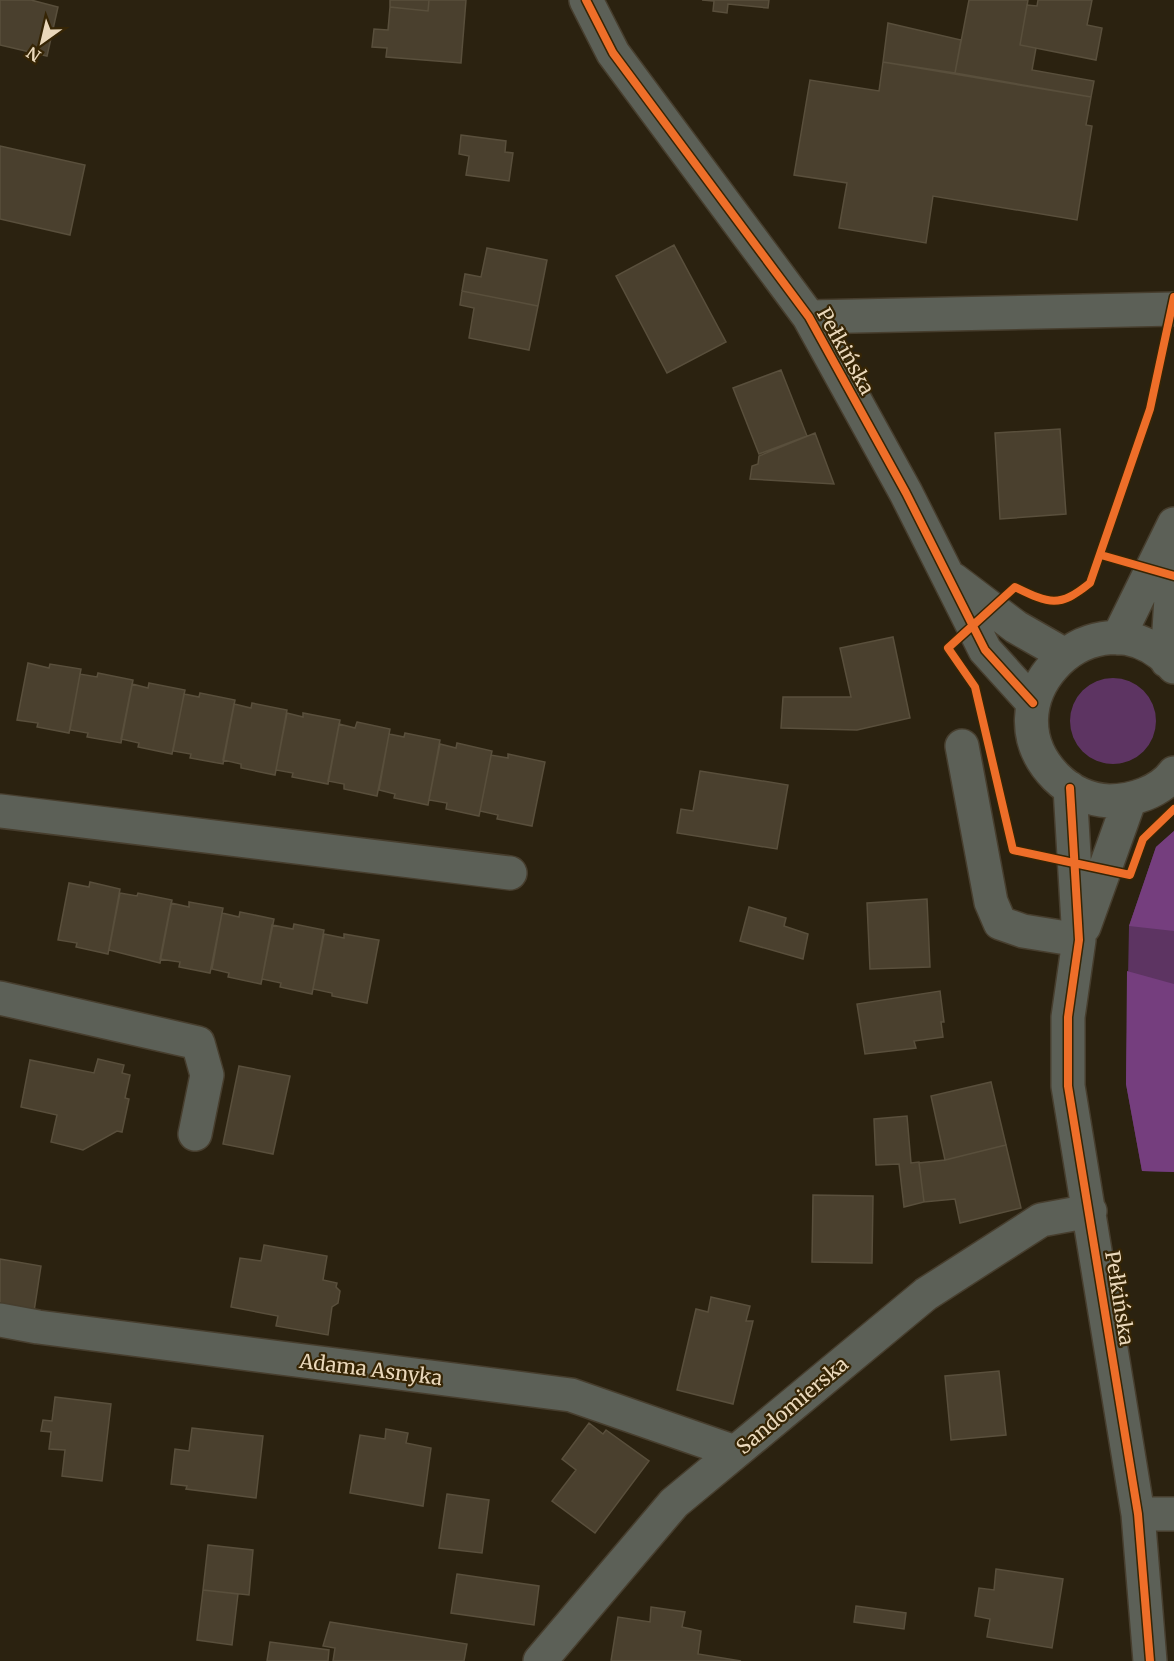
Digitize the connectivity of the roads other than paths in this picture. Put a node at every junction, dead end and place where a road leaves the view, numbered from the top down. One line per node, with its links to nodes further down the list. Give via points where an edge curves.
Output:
1 (586, 0): 3 (street, Pełkińska, via 613,53)
2 (1174, 309): 3 (street)
3 (809, 317): 6 (street, Pełkińska)
4 (1174, 524): 7 (street)
5 (1174, 551): 9 (street)
6 (948, 576): 8 (street, Pełkińska, via 1016,627); 10 (street, Pełkińska, via 985,650)
7 (1118, 638): 8 (street, via 1073,648); 9 (street, via 1161,654)
8 (1065, 655): 10 (street, via 1041,681)
9 (1170, 664)
10 (1033, 703): 13 (street, via 1031,726 1037,748 1048,769)
11 (962, 746): 17 (street, via 991,902 1000,923)
12 (1174, 773): 14 (street, via 1152,791)
13 (1070, 788): 14 (street, via 1107,801); 17 (street, Pełkińska)
14 (1130, 799): 17 (street, Pełkińska)
15 (0, 811): 16 (street)
16 (510, 873)
17 (1079, 940): 20 (street, Pełkińska, via 1068,1017 1068,1086)
18 (0, 998): 19 (street, via 198,1043 207,1075)
19 (195, 1134)
20 (1090, 1211): 22 (street, Sandomierska, via 1041,1220 926,1294); 23 (street, Pełkińska)
21 (0, 1320): 22 (street, Adama Asnyka, via 571,1395)
22 (735, 1452): 25 (street, Sandomierska, via 674,1503)
23 (1138, 1514): 24 (street); 26 (street, Pełkińska)
24 (1174, 1514)
25 (540, 1661)
26 (1150, 1661)

